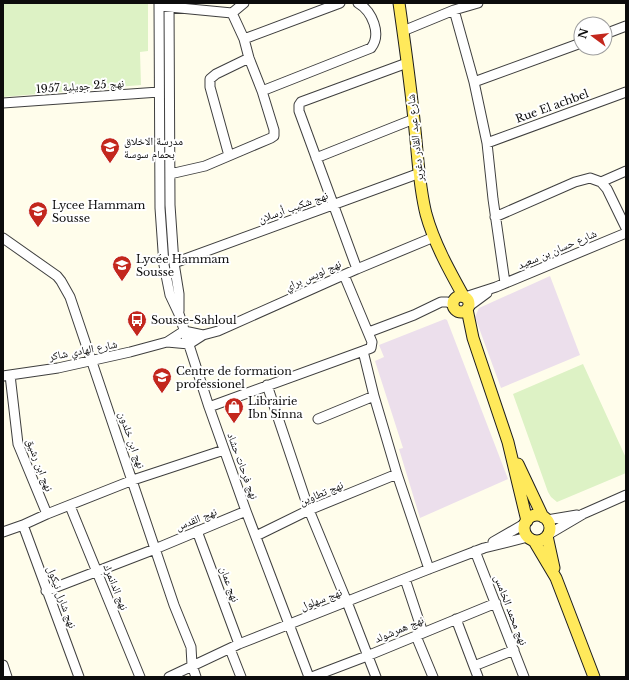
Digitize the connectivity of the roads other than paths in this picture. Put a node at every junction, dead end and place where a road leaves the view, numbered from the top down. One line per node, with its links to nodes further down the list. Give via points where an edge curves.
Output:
1 (244, 3): 9 (street)
2 (340, 3): 13 (street)
3 (358, 3): 18 (street, via 367,10 374,24 376,39 372,48)
4 (399, 3): 11 (main road, شارع عبد القادر دغرير)
5 (476, 3): 8 (street)
6 (158, 4): 7 (street); 19 (street)
7 (169, 5): 9 (street); 28 (street)
8 (454, 10): 11 (street); 17 (street)
9 (232, 12): 13 (street)
10 (626, 26): 12 (street)
11 (403, 31): 16 (main road, شارع عبد القادر دغرير)
12 (613, 31)
13 (244, 39): 15 (street)
14 (573, 46): 17 (street)
15 (249, 58): 18 (street); 24 (street, via 210,79)
16 (406, 63): 22 (main road, شارع عبد القادر دغرير); 25 (street, via 301,102 299,111)
17 (474, 82): 23 (street)
18 (262, 91): 28 (street, via 274,136 205,166)
19 (159, 92): 21 (street, نهج 25 جويلية 1957); 41 (street, via 160,208 164,265 170,296)
20 (626, 92): 23 (street, Rue El achbel)
21 (3, 103)
22 (414, 119): 25 (street); 27 (main road, شارع عبد القادر دغرير)
23 (486, 143): 31 (street)
24 (228, 152)
25 (316, 158): 30 (street)
26 (626, 171): 29 (street)
27 (420, 173): 30 (street, نهج شكيب أرسلان); 34 (main road, شارع عبد القادر دغرير, via 421,190)
28 (170, 174): 36 (street)
29 (601, 182): 31 (street, via 590,178 582,179); 32 (street)
30 (333, 206): 36 (street, نهج شكيب أرسلان); 37 (street)
31 (495, 217): 39 (street)
32 (626, 228)
33 (626, 233): 39 (street, شارع حسان بن سعيد)
34 (434, 237): 37 (street, نهج لويس براي); 40 (main road, شارع عبد القادر دغرير)
35 (3, 238): 48 (street, نهج ابن خلدون, via 62,281)
36 (174, 263): 41 (street)
37 (357, 269): 38 (street, نهج لويس براي)
38 (344, 275): 43 (street); 44 (street, نهج لويس براي, via 218,331)
39 (501, 285): 40 (street, شارع حسان بن سعيد)
40 (461, 304): 43 (street, via 441,302); 54 (main road, شارع عبد القادر دغرير)
41 (179, 314): 42 (street, نهج فرحات حشاد)
42 (184, 331): 44 (street); 45 (street, شارع الهادي شاكر); 46 (street, نهج فرحات حشاد)
43 (368, 332): 47 (street, via 372,346)
44 (203, 335): 46 (street)
45 (167, 342): 46 (street, شارع الهادي شاكر); 48 (street, شارع الهادي شاكر)
46 (189, 344): 52 (street, نهج فرحات حشاد)
47 (363, 351): 50 (street); 51 (street)
48 (91, 360): 49 (street, شارع الهادي شاكر, via 58,368); 57 (street, نهج ابن خلدون)
49 (6, 375): 62 (street, نهج ابن رشيق, via 18,444)
50 (267, 385): 52 (street); 60 (street)
51 (374, 396): 53 (street); 56 (street)
52 (209, 407): 55 (street, نهج فرحات حشاد)
53 (318, 418)
54 (508, 442): 64 (main road, شارع عبد القادر دغرير); 65 (main road, شارع عبد القادر دغرير)
55 (224, 450): 57 (street); 61 (street, نهج فرحات حشاد)
56 (397, 474): 60 (street, نهج تطاوين); 74 (street)
57 (133, 480): 59 (street); 72 (street, نهج ابن خلدون)
58 (626, 495): 63 (street)
59 (70, 506): 62 (street); 75 (street, نهج الدانمرك)
60 (309, 510): 70 (street, نهج تطاوين); 79 (street)
61 (246, 511): 67 (street, نهج القدس); 70 (street, نهج فرحات حشاد)
62 (47, 514): 66 (street)
63 (583, 514): 64 (street); 69 (street)
64 (545, 518): 65 (main road, via 536,516); 69 (main road, via 550,527)
65 (527, 522): 71 (main road, via 525,530); 73 (street, نهج سهلول)
66 (23, 525): 68 (street); 78 (street, نهج شارل نيكول)
67 (198, 531): 72 (street, نهج القدس); 84 (street, نهج عمان)
68 (3, 532)
69 (548, 535): 71 (main road, via 541,540); 76 (main road)
70 (256, 536): 82 (street, نهج فرحات حشاد)
71 (531, 539): 73 (street, نهج سهلول); 76 (main road)
72 (155, 549): 75 (street, نهج القدس); 89 (street, نهج ابن خلدون, via 190,647)
73 (479, 550): 74 (street, نهج سهلول); 80 (street, نهج محمد الخامس)
74 (429, 569): 77 (street, نهج سهلول)
75 (97, 572): 78 (street, نهج القدس); 93 (street, نهج الدانمرك)
76 (556, 578): 102 (main road)
77 (405, 579): 79 (street, نهج سهلول); 83 (street)
78 (46, 591): 92 (street, نهج شارل نيكول)
79 (347, 602): 82 (street, نهج سهلول); 87 (street)
80 (496, 603): 81 (street, نهج همرشولد); 86 (street, نهج محمد الخامس)
81 (456, 619): 83 (street, نهج همرشولد); 90 (street)
82 (288, 624): 84 (street, نهج سهلول); 97 (street, نهج فرحات حشاد)
83 (420, 634): 87 (street, نهج همرشولد); 99 (street)
84 (239, 644): 85 (street, نهج سهلول)
85 (230, 649): 89 (street, نهج سهلول); 96 (street)
86 (514, 650): 90 (street); 101 (street, نهج محمد الخامس)
87 (367, 656): 97 (street, نهج همرشولد); 98 (street)
88 (3, 665): 91 (street)
89 (192, 666): 94 (street, نهج سهلول); 95 (street, نهج ابن خلدون)
90 (474, 666): 100 (street)
91 (7, 677)
92 (79, 677)
93 (140, 677)
94 (169, 677)
95 (196, 677)
96 (241, 677)
97 (310, 677)
98 (376, 677)
99 (433, 677)
100 (478, 677)
101 (524, 677)
102 (594, 677)

